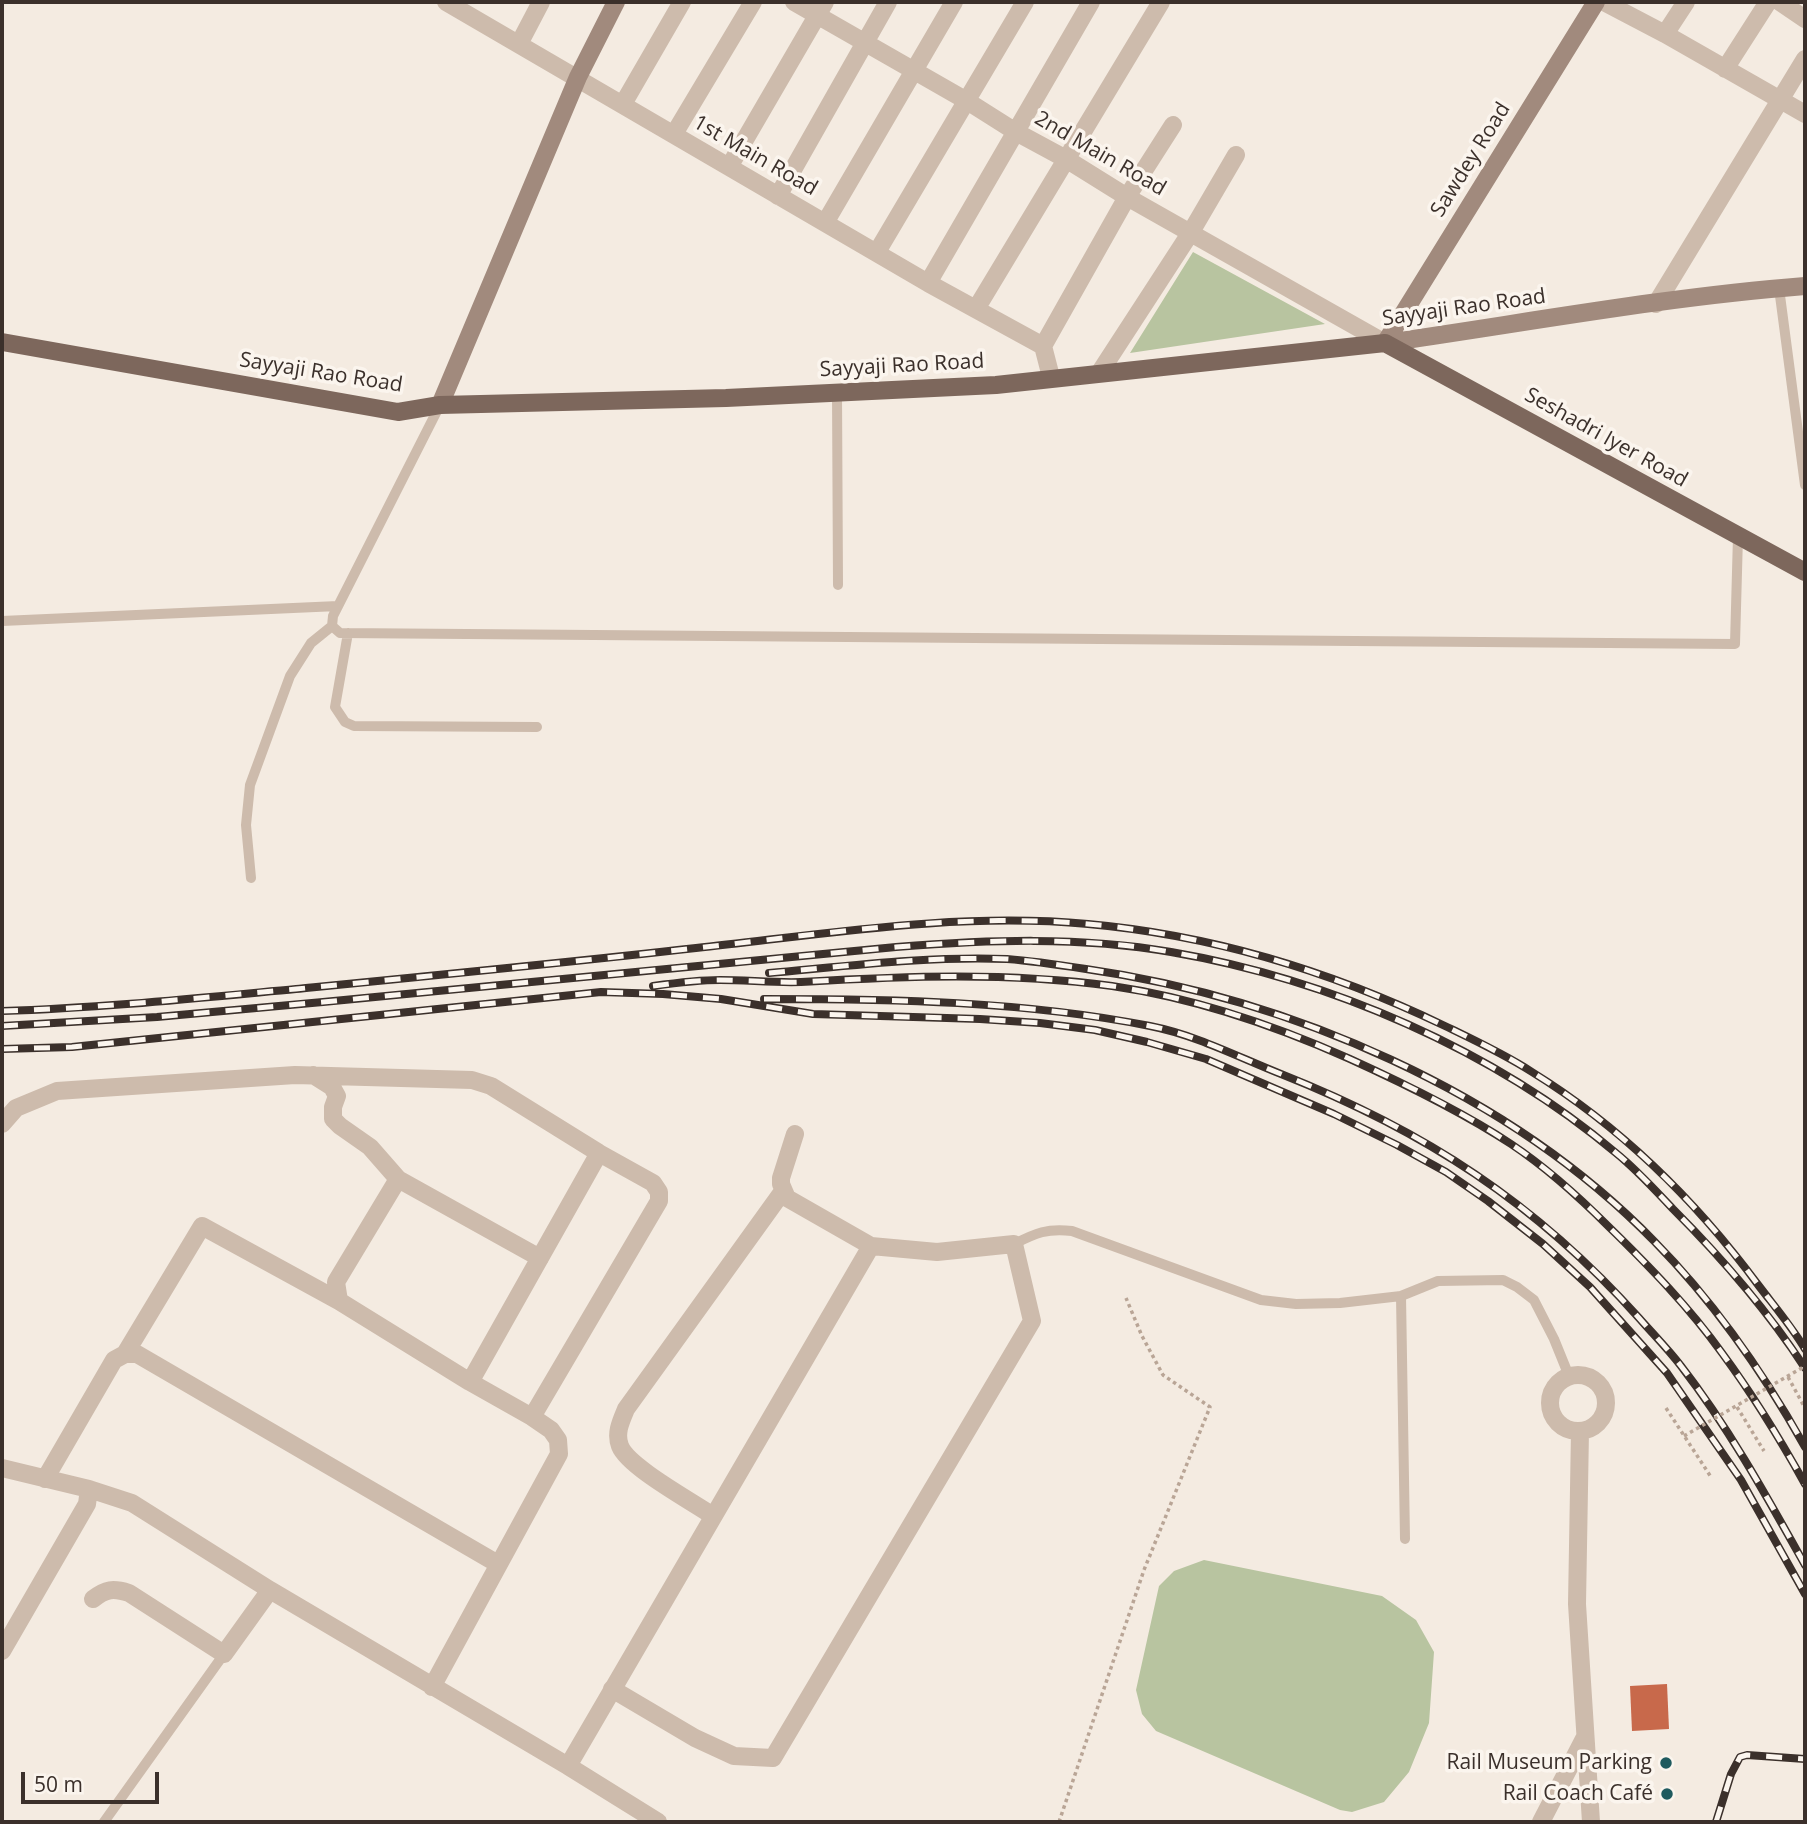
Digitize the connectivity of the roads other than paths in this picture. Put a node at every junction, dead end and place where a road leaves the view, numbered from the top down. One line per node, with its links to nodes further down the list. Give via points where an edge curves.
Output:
1 (446, 2): 17 (street, 1st Main Road)
2 (541, 2): 22 (street)
3 (616, 2): 26 (street)
4 (682, 2): 29 (street)
5 (753, 2): 33 (street)
6 (794, 2): 18 (street, 2nd Main Road)
7 (888, 2): 21 (street)
8 (954, 2): 25 (street)
9 (1025, 2): 28 (street)
10 (1091, 2): 32 (street)
11 (1596, 2): 48 (street, Sawdey Road)
12 (1604, 2): 20 (street)
13 (1686, 2): 20 (street)
14 (1768, 2): 24 (street)
15 (1780, 2): 19 (street)
16 (1154, 4): 35 (street)
17 (474, 9): 22 (street, 1st Main Road)
18 (821, 9): 21 (street, 2nd Main Road); 36 (street)
19 (1805, 19)
20 (1665, 34): 24 (street)
21 (863, 42): 25 (street, 2nd Main Road); 37 (street)
22 (519, 44): 26 (street, 1st Main Road)
23 (1805, 59): 27 (street)
24 (1725, 69): 27 (street)
25 (912, 71): 28 (street, 2nd Main Road); 39 (street)
26 (578, 77): 29 (street, 1st Main Road); 53 (street)
27 (1781, 100): 30 (street); 45 (street)
28 (967, 101): 32 (street, 2nd Main Road); 41 (street)
29 (622, 104): 33 (street, 1st Main Road)
30 (1805, 114)
31 (1173, 125): 38 (street)
32 (1016, 132): 35 (street, 2nd Main Road); 42 (street)
33 (674, 134): 36 (street, 1st Main Road)
34 (1236, 155): 40 (street)
35 (1066, 159): 38 (street, 2nd Main Road); 46 (street)
36 (729, 167): 37 (street, 1st Main Road)
37 (778, 196): 39 (street, 1st Main Road)
38 (1127, 197): 40 (street, 2nd Main Road); 49 (street)
39 (825, 223): 41 (street, 1st Main Road)
40 (1191, 232): 48 (street, 2nd Main Road); 50 (street)
41 (877, 253): 42 (street, 1st Main Road)
42 (928, 283): 46 (street, 1st Main Road)
43 (1805, 286): 44 (street, Sayyaji Rao Road)
44 (1779, 288): 45 (street, Sayyaji Rao Road); 54 (lane)
45 (1656, 304): 48 (street, Sayyaji Rao Road)
46 (976, 309): 49 (street, 1st Main Road)
47 (2, 342): 53 (main road, Sayyaji Rao Road, via 398,412)
48 (1385, 343): 50 (main road, Sayyaji Rao Road); 55 (main road, Seshadri Iyer Road)
49 (1043, 346): 51 (street)
50 (1100, 372): 51 (main road, Sayyaji Rao Road)
51 (1051, 377): 52 (main road, Sayyaji Rao Road, via 996,385)
52 (837, 392): 53 (main road, Sayyaji Rao Road); 57 (lane)
53 (440, 404): 58 (lane)
54 (1805, 485)
55 (1738, 536): 56 (main road, Seshadri Iyer Road); 61 (lane, via 1735,644)
56 (1805, 572)
57 (838, 584)
58 (338, 606): 59 (lane); 60 (lane)
59 (2, 621)
60 (332, 626): 61 (lane); 63 (lane, via 311,643 290,676 250,785 246,825)
61 (348, 633): 62 (lane, via 335,706 345,722 354,726)
62 (537, 727)
63 (251, 878)
64 (313, 1075): 65 (street, via 57,1091 16,1108); 67 (street, via 472,1080 491,1086); 68 (street, via 337,1096 333,1119 370,1146)
65 (2, 1124)
66 (794, 1134): 69 (street, via 781,1178)
67 (598, 1153): 72 (street); 78 (street, via 653,1183 659,1200)
68 (398, 1179): 72 (street); 74 (street, via 336,1282)
69 (783, 1191): 71 (street, via 787,1198); 83 (street, via 626,1409 617,1432 620,1447 634,1464)
70 (1014, 1244): 71 (street, via 937,1252); 73 (lane, via 1054,1229 1072,1231 1261,1300 1340,1303); 91 (street, via 1032,1321 773,1758 734,1756)
71 (871, 1246): 83 (street)
72 (540, 1258): 77 (street)
73 (1401, 1296): 76 (lane, via 1438,1281 1503,1280 1534,1300); 84 (lane)
74 (338, 1301): 75 (street, via 202,1226); 77 (street)
75 (125, 1354): 81 (street, via 114,1360 104,1375); 85 (street, via 137,1354)
76 (1569, 1376): 79 (street, via 1556,1385 1551,1411 1562,1426); 79 (street, via 1590,1377 1606,1398 1603,1416)
77 (470, 1382): 78 (street)
78 (532, 1417): 85 (street, via 551,1430 559,1454)
79 (1580, 1431): 92 (street, via 1577,1604)
80 (2, 1468): 81 (street)
81 (44, 1479): 82 (street)
82 (89, 1489): 86 (street, via 132,1503); 88 (street, via 87,1504)
83 (713, 1516): 91 (street)
84 (1405, 1539)
85 (498, 1564): 90 (street)
86 (270, 1590): 89 (street); 90 (street)
87 (93, 1599): 89 (street, via 114,1589 129,1593)
88 (2, 1651)
89 (224, 1654): 94 (lane)
90 (432, 1688): 93 (street)
91 (612, 1689): 93 (street)
92 (1585, 1737): 96 (street); 97 (street)
93 (568, 1766): 95 (street)
94 (104, 1822)
95 (658, 1822)
96 (1541, 1822)
97 (1591, 1822)

